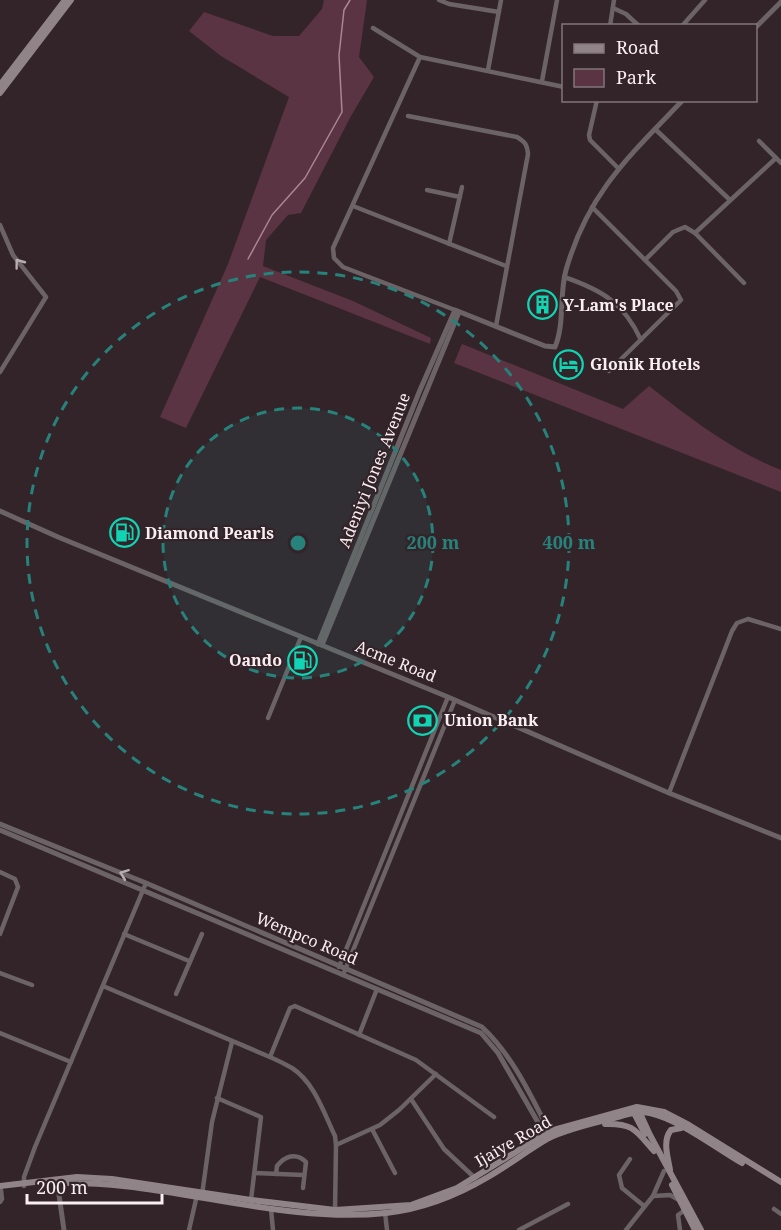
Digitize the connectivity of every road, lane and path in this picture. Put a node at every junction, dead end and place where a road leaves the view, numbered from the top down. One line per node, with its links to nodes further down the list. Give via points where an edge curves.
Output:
1 (65, 0): 20 (main road)
2 (71, 0): 20 (main road)
3 (439, 0): 10 (street)
4 (501, 0): 10 (street)
5 (557, 0): 18 (street)
6 (614, 0): 9 (street)
7 (705, 0): 13 (street)
8 (781, 2): 14 (street)
9 (613, 8): 11 (street); 12 (street)
10 (499, 12): 17 (street)
11 (610, 24)
12 (637, 24)
13 (684, 24)
14 (757, 26)
15 (373, 28): 16 (street)
16 (420, 57): 17 (street); 33 (street)
17 (488, 70): 18 (street)
18 (542, 81): 19 (street)
19 (562, 86)
20 (1, 88)
21 (597, 102): 28 (street, via 590,140)
22 (681, 102): 24 (street)
23 (408, 116): 39 (street, via 517,137 525,142 528,154)
24 (656, 129): 28 (street); 32 (street)
25 (759, 141): 26 (street)
26 (776, 158): 27 (street); 32 (street)
27 (781, 163)
28 (618, 168): 34 (street)
29 (462, 187): 31 (street)
30 (427, 190): 31 (street)
31 (460, 197): 37 (street)
32 (730, 200): 36 (street)
33 (353, 206): 37 (street); 42 (street, via 333,248 338,263)
34 (592, 207): 38 (street); 40 (street, via 580,228)
35 (0, 225): 46 (street, one-way to 35, via 46,297 13,255)
36 (695, 233): 38 (street, via 679,228); 41 (street)
37 (449, 244): 39 (street)
38 (645, 260): 44 (street, via 681,300)
39 (506, 266): 43 (street)
40 (564, 277): 43 (street, via 560,333 555,348); 44 (street, via 615,302 630,318)
41 (744, 283)
42 (457, 311): 43 (street); 50 (street, Adeniyi Jones Avenue, via 420,390)
43 (496, 326)
44 (641, 340): 45 (street)
45 (609, 371)
46 (0, 372)
47 (0, 511): 49 (street, Acme Road)
48 (781, 629): 56 (street, via 748,618 737,622)
49 (301, 637): 50 (street, Acme Road); 53 (street)
50 (320, 644): 51 (street, Acme Road)
51 (448, 698): 52 (street, Acme Road); 54 (street)
52 (455, 700): 55 (street); 56 (street, Acme Road)
53 (268, 718)
54 (426, 753): 55 (street); 67 (street)
55 (433, 755): 67 (street)
56 (669, 793): 59 (street, Acme Road)
57 (0, 824): 61 (street, Wempco Road, one-way to 57)
58 (0, 830): 62 (street, Wempco Road)
59 (781, 838)
60 (0, 872): 63 (street, via 15,879 18,887)
61 (146, 883): 62 (street); 67 (street, Wempco Road)
62 (143, 890): 64 (street); 67 (street, Wempco Road)
63 (0, 934)
64 (124, 934): 66 (street); 70 (street)
65 (202, 934): 66 (street)
66 (189, 962): 72 (street)
67 (341, 971): 71 (street, Wempco Road); 86 (street, Wempco Road, via 482,1027 513,1065)
68 (0, 973): 69 (street)
69 (32, 985)
70 (103, 986): 75 (street); 77 (street)
71 (377, 989): 74 (street); 86 (street, Wempco Road, via 481,1033 498,1053)
72 (176, 994)
73 (0, 1033): 77 (street)
74 (359, 1035): 76 (street, via 293,1005); 78 (street, via 416,1060)
75 (232, 1042): 76 (street); 79 (street)
76 (270, 1057): 87 (street, via 292,1068 309,1085)
77 (71, 1062): 98 (street, via 34,1147)
78 (436, 1074): 80 (street); 82 (street)
79 (217, 1098): 91 (street, via 261,1117); 102 (street)
80 (411, 1099): 85 (street); 96 (street, via 444,1149)
81 (636, 1110): 83 (main road, Ijaiye Road); 84 (main road); 86 (main road, Ijaiye Road); 88 (main road); 95 (main road); 99 (main road, via 653,1109 688,1125)
82 (494, 1117)
83 (596, 1123): 86 (main road, Ijaiye Road); 88 (main road, via 626,1124)
84 (684, 1128): 95 (main road, via 677,1127 668,1134); 99 (main road)
85 (372, 1129): 87 (street); 92 (street)
86 (549, 1135): 96 (main road, Ijaiye Road); 112 (main road, Ijaiye Road, via 489,1177 454,1195 418,1208)
87 (336, 1145): 113 (street)
88 (654, 1151): 90 (main road)
89 (630, 1159): 108 (street, via 619,1175 622,1188)
90 (664, 1171): 103 (street); 105 (main road)
91 (255, 1173): 93 (street); 104 (street)
92 (395, 1173)
93 (276, 1174): 94 (street); 94 (street, via 277,1166 291,1156 298,1156 306,1162)
94 (303, 1175): 100 (street)
95 (672, 1176): 110 (main road)
96 (476, 1178): 112 (main road, Ijaiye Road, via 428,1201)
97 (57, 1181): 98 (main road, Ijaiye Road); 102 (main road, Ijaiye Road, via 77,1177 112,1179); 115 (street)
98 (23, 1184): 101 (main road, Ijaiye Road)
99 (781, 1185)
100 (303, 1188)
101 (0, 1189): 106 (street)
102 (199, 1195): 104 (main road, Ijaiye Road); 109 (main road, Ijaiye Road); 116 (street)
103 (653, 1196): 105 (street, via 670,1195); 108 (street)
104 (251, 1200): 113 (main road, Ijaiye Road)
105 (680, 1200): 110 (main road)
106 (0, 1202)
107 (568, 1204): 119 (street)
108 (644, 1206): 120 (street)
109 (271, 1209): 113 (main road, Ijaiye Road); 117 (street)
110 (687, 1209): 121 (street, via 678,1215); 122 (main road); 123 (main road)
111 (774, 1209): 114 (street)
112 (385, 1210): 113 (main road, Ijaiye Road); 118 (street)
113 (335, 1212)
114 (781, 1214)
115 (64, 1230)
116 (189, 1230)
117 (273, 1230)
118 (387, 1230)
119 (519, 1230)
120 (626, 1230)
121 (680, 1230)
122 (695, 1230)
123 (701, 1230)

